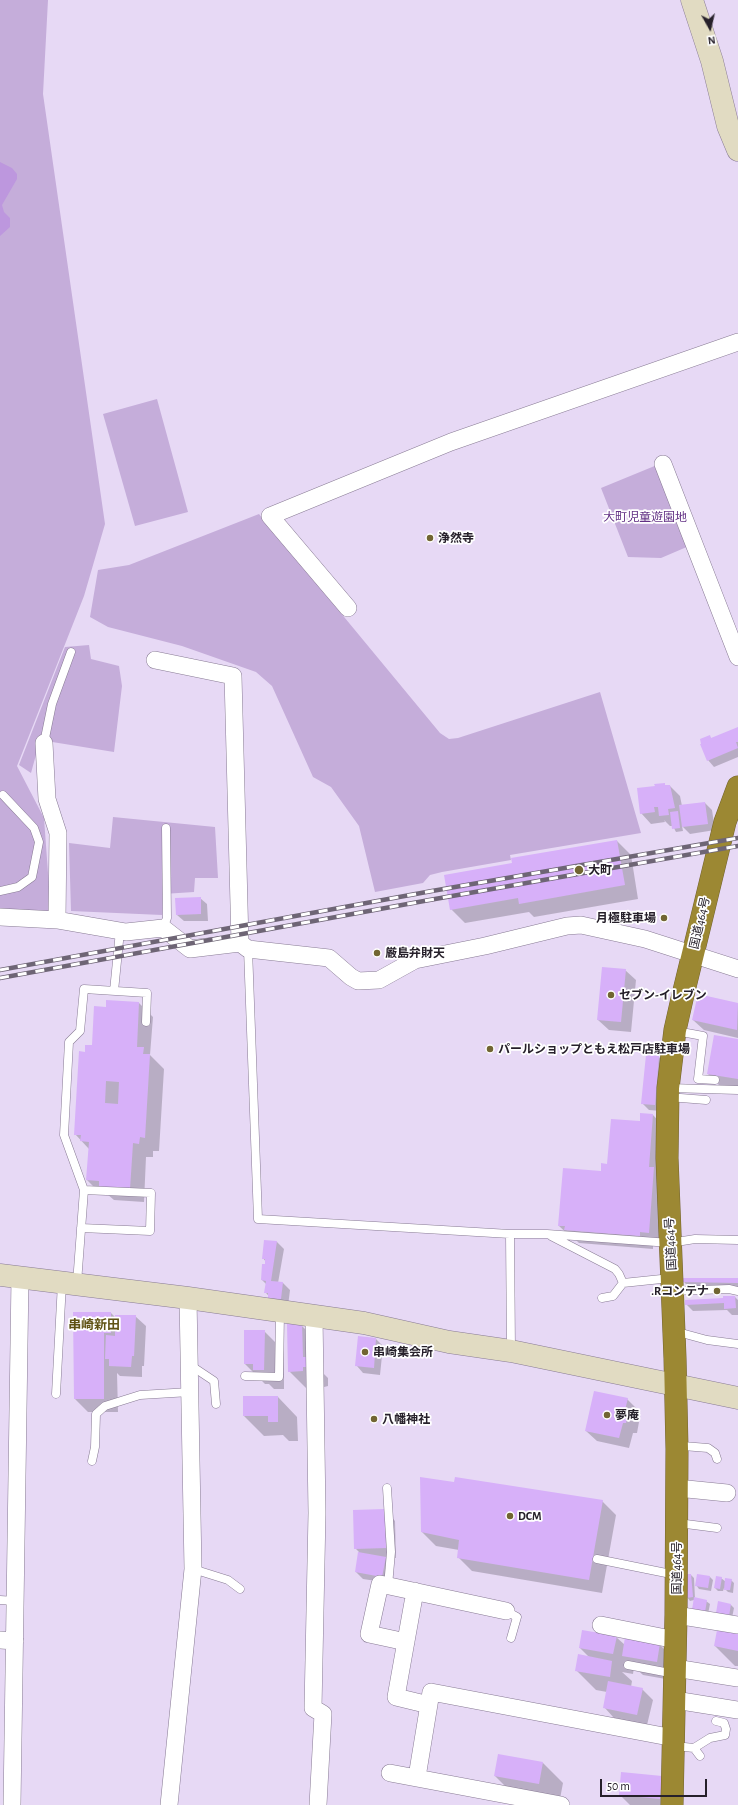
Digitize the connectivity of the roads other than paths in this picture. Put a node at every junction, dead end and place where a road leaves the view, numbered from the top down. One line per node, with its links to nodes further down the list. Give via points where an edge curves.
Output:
1 (692, 0): 2 (street, via 712,61 728,126)
2 (738, 150)
3 (738, 342): 5 (street, via 451,442 270,516)
4 (663, 464): 7 (street)
5 (348, 608)
6 (71, 652): 9 (lane, via 52,704)
7 (738, 657)
8 (155, 660): 18 (street, via 233,676)
9 (44, 742): 15 (street, via 47,799 58,833)
10 (738, 787): 19 (highway, 国道464号, via 725,822)
11 (3, 795): 13 (lane, via 34,828 39,842 32,877 18,887)
12 (166, 828): 16 (lane, via 167,918)
13 (0, 891)
14 (0, 917): 15 (street)
15 (57, 920): 17 (street)
16 (163, 928): 17 (street); 18 (street, via 190,949)
17 (120, 931): 21 (lane)
18 (244, 946): 19 (street, via 329,958 350,977 368,982 379,980 415,960 567,926 581,925 644,939); 30 (lane, via 258,1219)
19 (692, 955): 20 (street); 23 (highway, 国道464号)
20 (738, 969)
21 (114, 991): 22 (lane, via 148,993); 28 (lane, via 84,988 80,1031 69,1042 64,1134)
22 (146, 1022)
23 (675, 1030): 24 (lane, via 703,1036 698,1079); 26 (highway, 国道464号)
24 (715, 1080)
25 (738, 1090): 26 (lane)
26 (668, 1093): 27 (lane); 33 (highway, 国道464号)
27 (706, 1100)
28 (84, 1190): 29 (lane); 29 (lane, via 151,1193 150,1231)
29 (81, 1228): 35 (lane)
30 (510, 1234): 31 (lane); 45 (lane)
31 (547, 1234): 33 (lane); 36 (lane, via 615,1269)
32 (738, 1240): 33 (lane, via 695,1239)
33 (670, 1243): 37 (highway, 国道464号)
34 (10, 1276): 35 (street); 67 (street, via 18,1496)
35 (69, 1283): 39 (street); 50 (lane)
36 (623, 1283): 37 (lane); 40 (lane, via 613,1296)
37 (672, 1284): 38 (lane); 43 (highway, 国道464号)
38 (738, 1291)
39 (188, 1298): 41 (street); 46 (street)
40 (602, 1298)
41 (280, 1311): 42 (street); 47 (lane, via 279,1377)
42 (314, 1316): 45 (street); 90 (street, via 317,1513 313,1708 323,1714)
43 (674, 1333): 44 (lane); 48 (highway, 国道464号)
44 (738, 1344)
45 (511, 1351): 48 (street)
46 (190, 1366): 49 (street); 52 (lane, via 214,1381)
47 (245, 1376)
48 (676, 1385): 51 (street); 53 (highway, 国道464号)
49 (190, 1392): 55 (lane, via 140,1395 105,1406 96,1414); 62 (street)
50 (56, 1394)
51 (738, 1398)
52 (216, 1404)
53 (677, 1449): 54 (lane, via 683,1446 708,1448 715,1453); 57 (highway, 国道464号)
54 (717, 1459)
55 (92, 1461)
56 (387, 1488): 64 (lane, via 391,1552)
57 (677, 1488): 58 (street); 59 (highway, 国道464号)
58 (727, 1493)
59 (677, 1523): 60 (lane); 63 (highway, 国道464号)
60 (717, 1528)
61 (597, 1559): 63 (lane)
62 (193, 1569): 65 (lane, via 228,1580); 89 (street)
63 (677, 1575): 69 (highway, 国道464号)
64 (388, 1586): 66 (street); 75 (street, via 380,1584 369,1634)
65 (240, 1589)
66 (415, 1591): 68 (street); 75 (street)
67 (8, 1601): 73 (street)
68 (506, 1611): 72 (lane, via 517,1618)
69 (676, 1615): 70 (street); 74 (highway, 国道464号)
70 (738, 1624)
71 (601, 1625): 74 (street)
72 (511, 1638)
73 (7, 1640): 81 (street)
74 (676, 1640): 77 (highway, 国道464号)
75 (406, 1642): 80 (street, via 396,1697)
76 (628, 1665): 77 (lane)
77 (675, 1671): 78 (street); 79 (highway, 国道464号)
78 (738, 1678)
79 (675, 1700): 82 (street); 84 (highway, 国道464号)
80 (429, 1705): 84 (street, via 432,1692); 87 (street)
81 (7, 1707): 88 (street)
82 (738, 1710)
83 (716, 1720): 84 (lane, via 724,1723 725,1735)
84 (681, 1744): 85 (lane); 92 (highway, 国道464号)
85 (700, 1756)
86 (390, 1773): 87 (street)
87 (417, 1777): 91 (street)
88 (10, 1803)
89 (169, 1805)
90 (318, 1805)
91 (561, 1805)
92 (672, 1805)

